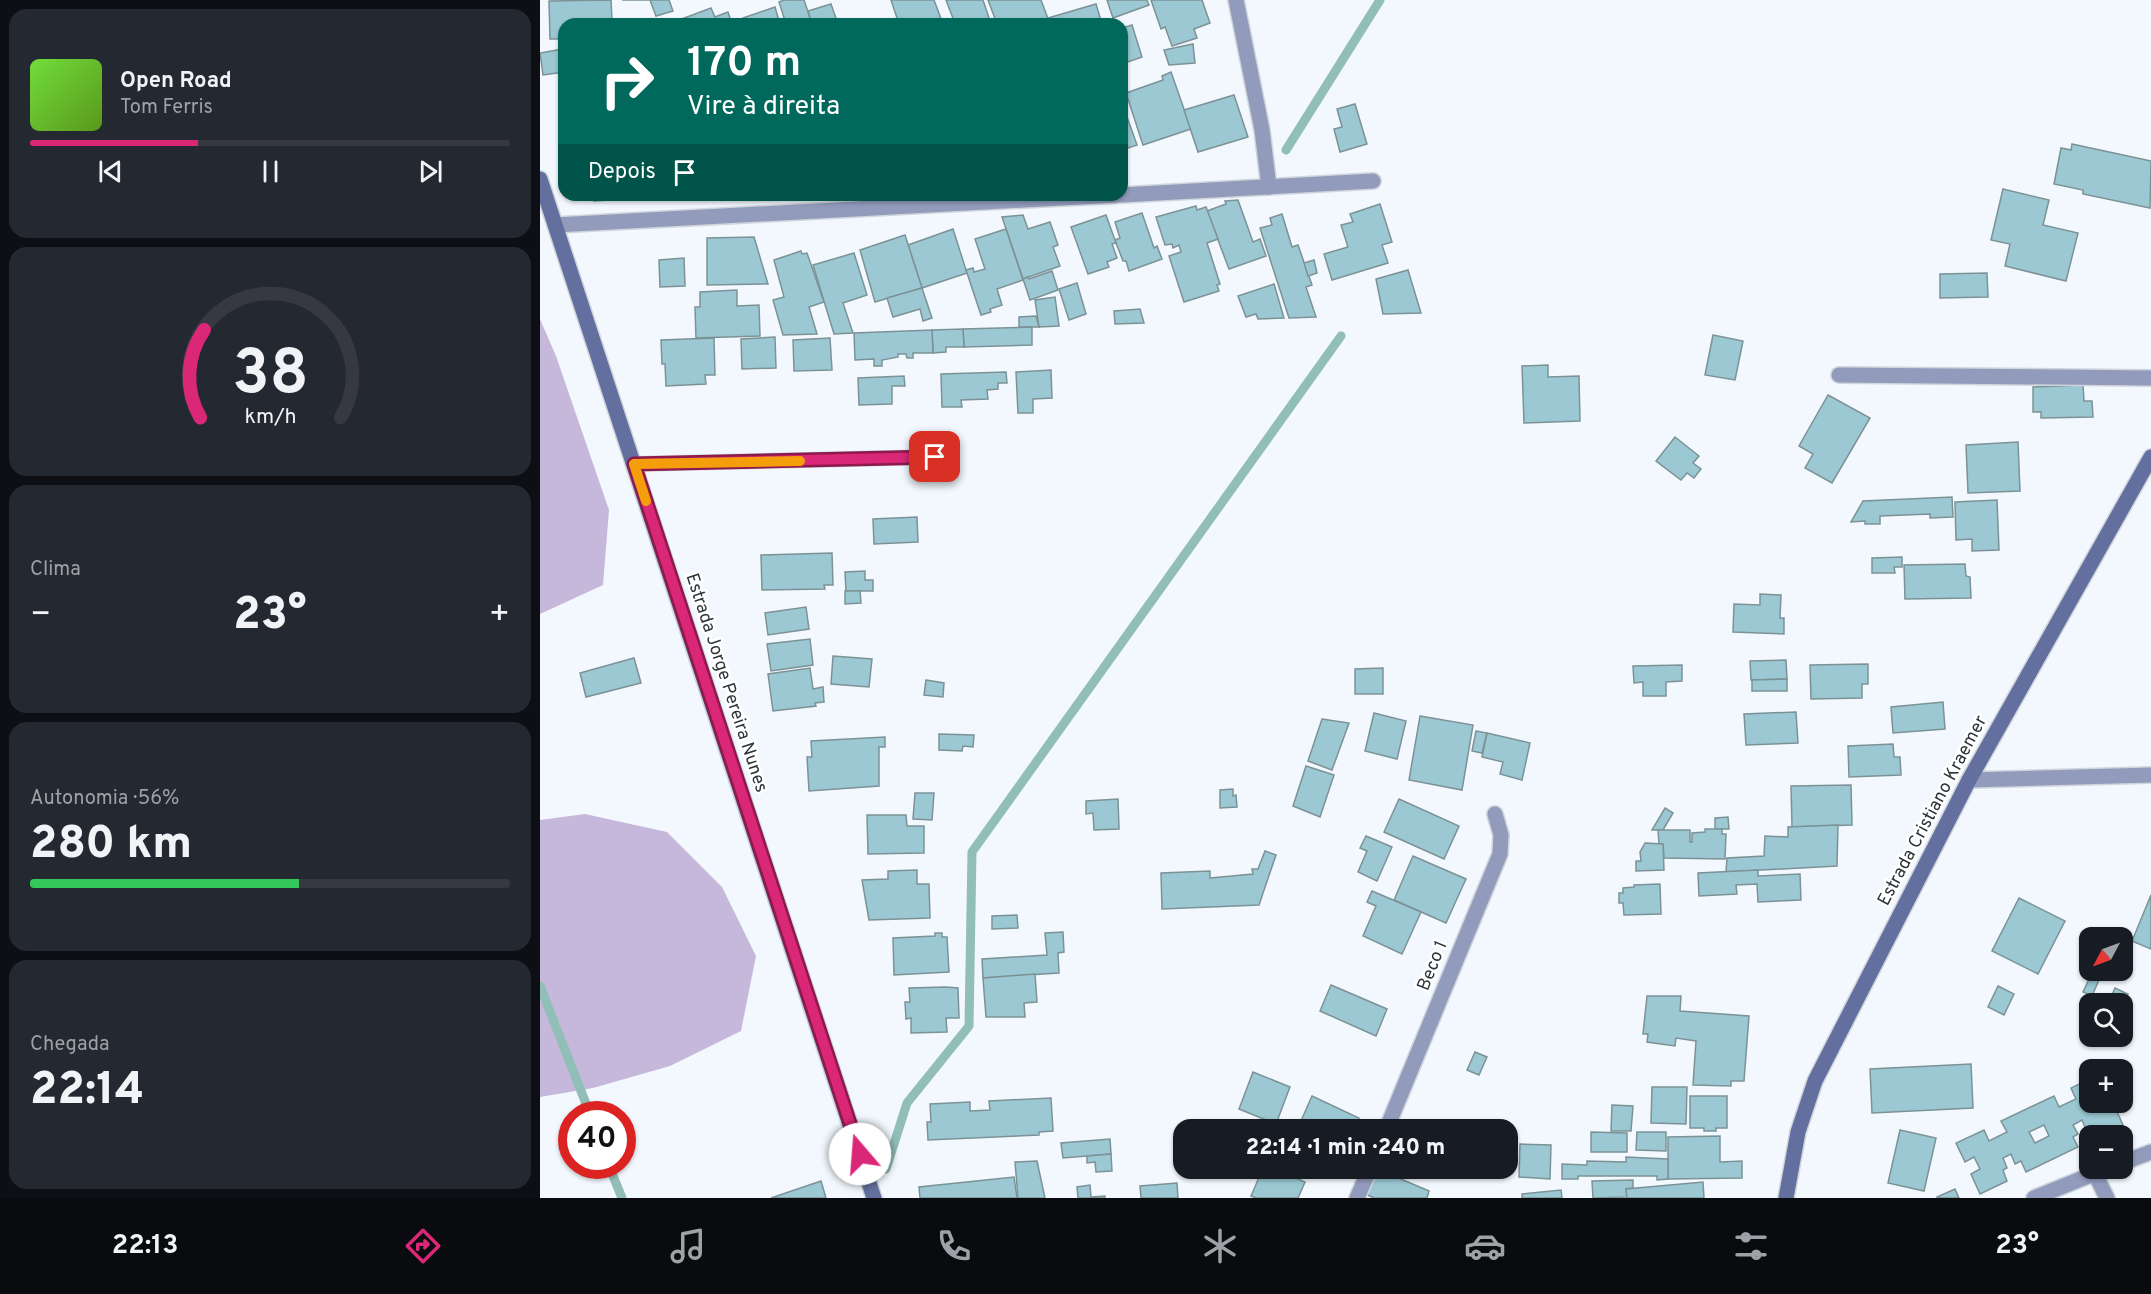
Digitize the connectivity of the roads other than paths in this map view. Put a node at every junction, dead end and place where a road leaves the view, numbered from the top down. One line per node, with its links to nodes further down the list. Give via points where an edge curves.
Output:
1 (1236, 0): 4 (street, via 1262,130)
2 (540, 180): 7 (street, Estrada Jorge Pereira Nunes)
3 (1372, 181): 4 (street)
4 (1269, 187): 5 (street)
5 (1128, 195)
6 (1007, 201): 7 (street)
7 (555, 225): 12 (street, Estrada Jorge Pereira Nunes)
8 (1839, 375): 9 (street)
9 (2151, 378)
10 (935, 457): 12 (lane)
11 (2151, 457): 14 (street, Estrada Cristiano Kraemer)
12 (634, 464): 22 (street, Estrada Jorge Pereira Nunes)
13 (2151, 775): 14 (street)
14 (1969, 780): 24 (street, Estrada Cristiano Kraemer, via 1815,1081 1798,1132)
15 (1495, 814): 16 (street, Beco 1, via 1501,835 1500,854)
16 (1391, 1119)
17 (2151, 1152): 18 (street)
18 (2133, 1159)
19 (1366, 1179): 23 (street)
20 (2081, 1179): 25 (street)
21 (2103, 1179): 26 (street)
22 (874, 1198)
23 (1358, 1198)
24 (1786, 1198)
25 (2034, 1198)
26 (2107, 1198)

